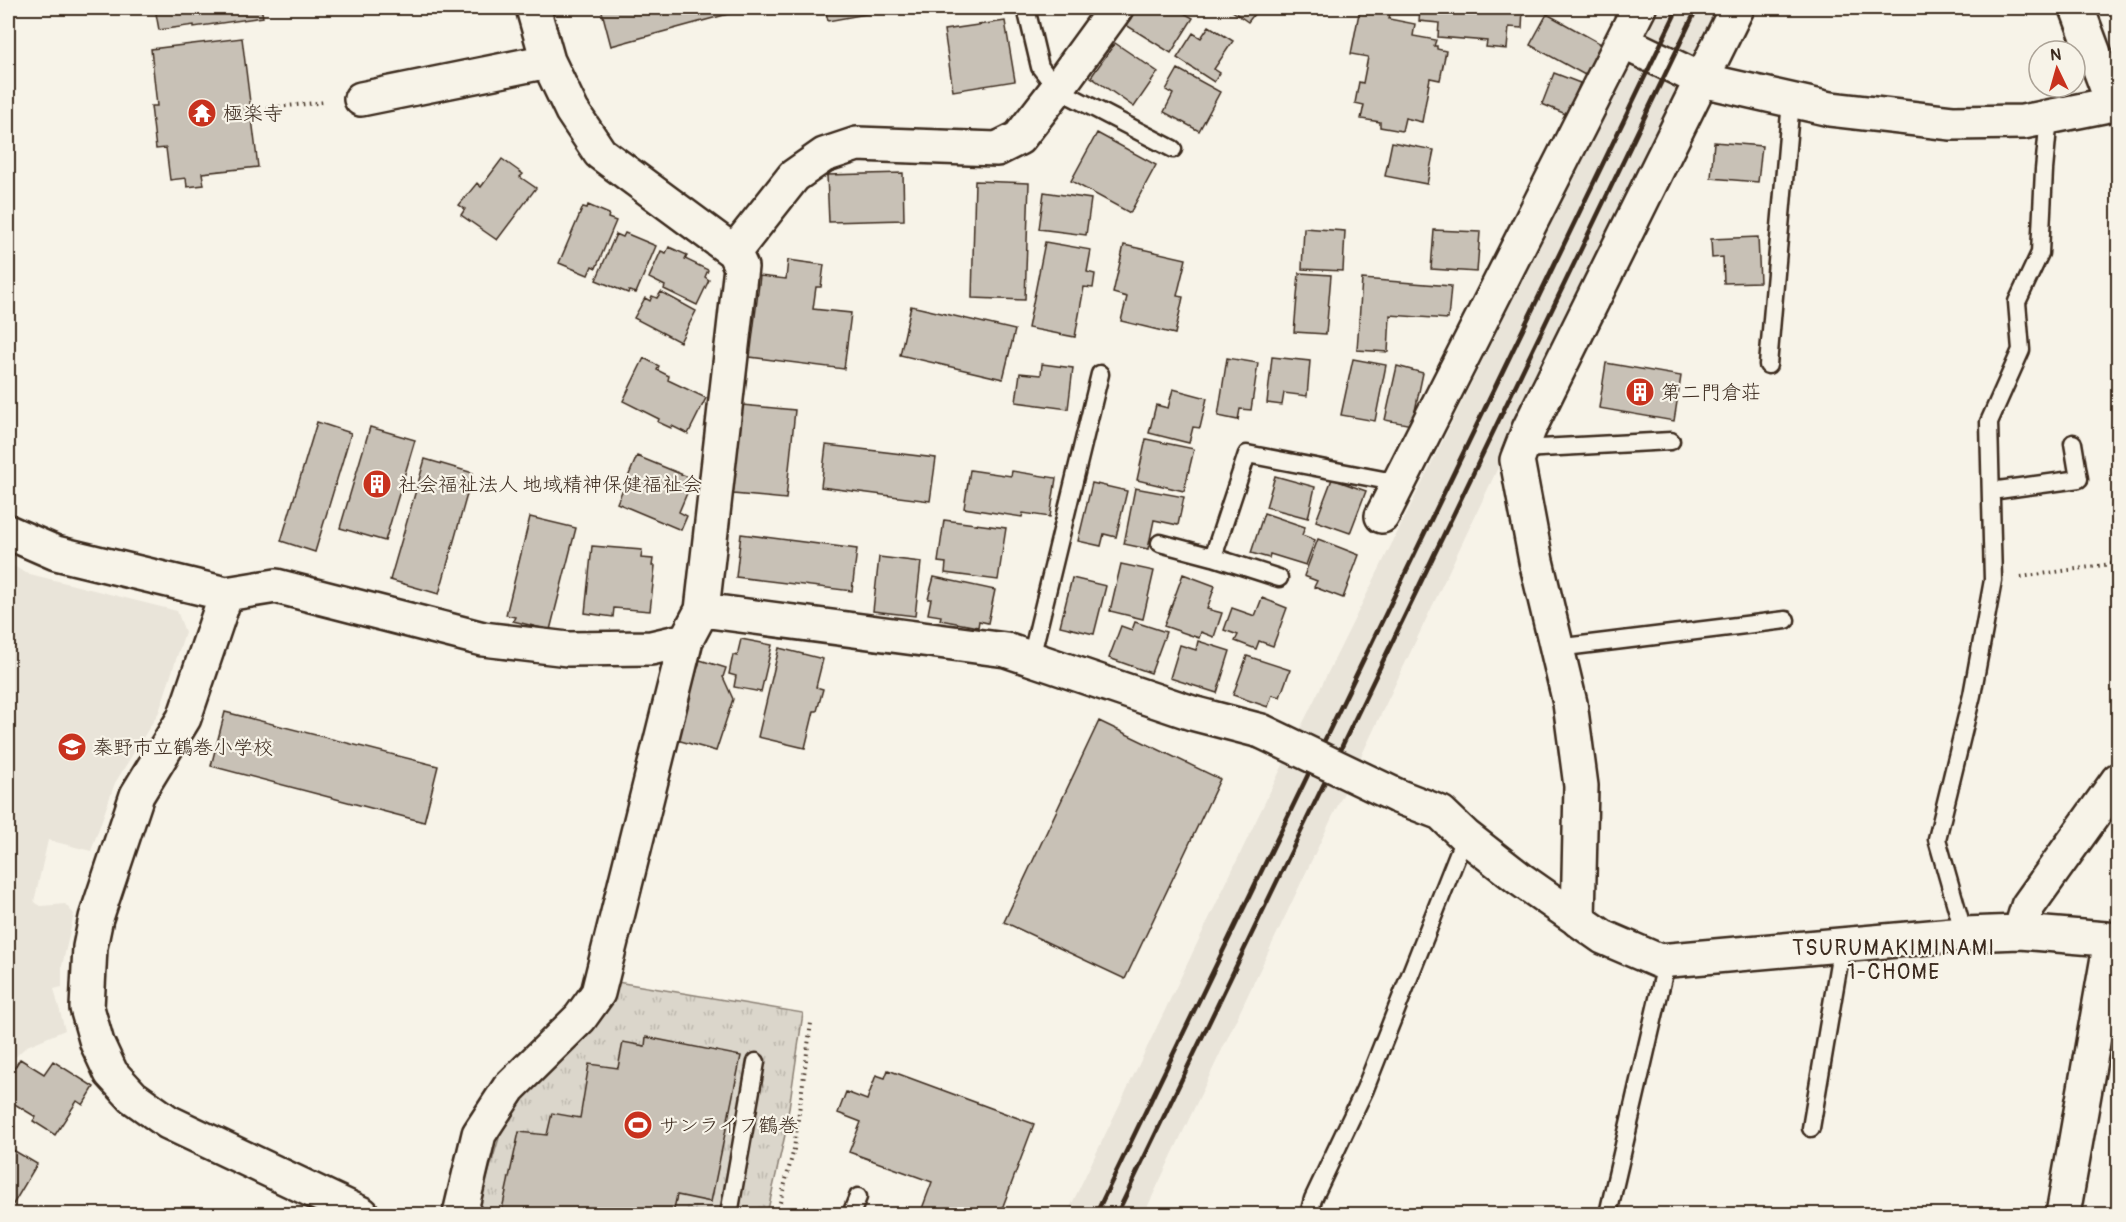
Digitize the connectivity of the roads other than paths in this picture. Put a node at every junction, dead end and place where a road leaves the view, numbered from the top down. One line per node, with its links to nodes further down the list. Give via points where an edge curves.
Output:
1 (533, 8): 8 (street)
2 (1026, 8): 10 (lane, via 1040,67)
3 (1116, 8): 10 (street)
4 (1640, 8): 7 (street)
5 (1737, 8): 9 (street)
6 (2077, 8): 13 (street)
7 (1623, 42): 9 (street); 22 (street)
8 (548, 61): 11 (street); 16 (street, via 572,111 600,153)
9 (1702, 80): 12 (street); 21 (street)
10 (1057, 89): 15 (lane); 16 (street, via 1018,138 997,149 857,144 824,154 794,176)
11 (361, 99)
12 (1791, 101): 14 (street, via 1952,123 2023,122); 17 (lane)
13 (2116, 103): 14 (street)
14 (2049, 117): 23 (lane, via 2040,254 2017,302 2021,351 1989,422)
15 (1173, 149)
16 (734, 252): 30 (street, via 741,267)
17 (1768, 365)
18 (1100, 374): 34 (lane)
19 (1671, 441): 21 (lane)
20 (2073, 443): 23 (lane, via 2079,479)
21 (1522, 449): 33 (street, via 1517,460)
22 (1399, 483): 24 (street); 27 (lane, via 1247,454)
23 (1991, 491): 39 (lane, via 1993,580 1972,695 1937,839)
24 (1382, 516)
25 (8, 532): 29 (street, via 56,553)
26 (1160, 543): 27 (lane)
27 (1213, 557): 28 (lane)
28 (1279, 578)
29 (226, 594): 32 (street, via 276,586 483,639 568,649 651,648); 46 (street, via 184,718 137,795 96,918 90,947 87,1008 111,1073 133,1097 168,1122)
30 (702, 610): 32 (street); 34 (street, via 1006,650)
31 (1786, 620): 33 (lane)
32 (686, 640): 47 (street, via 598,993 580,1018 509,1088 479,1134)
33 (1557, 648): 37 (street, via 1570,704 1581,786)
34 (1031, 658): 36 (street, bridge, via 1192,713 1261,731 1441,813)
35 (2118, 780): 38 (street, via 2028,906)
36 (1465, 836): 37 (street); 50 (lane, via 1365,1089)
37 (1578, 920): 42 (street, via 1603,937 1659,961)
38 (2020, 932): 39 (street); 40 (street)
39 (1964, 934): 41 (street)
40 (2115, 940): 52 (street)
41 (1842, 945): 42 (street); 44 (lane)
42 (1667, 960): 51 (lane)
43 (756, 1062): 48 (lane)
44 (1811, 1128)
45 (858, 1197): 49 (lane)
46 (362, 1215)
47 (460, 1215)
48 (729, 1215)
49 (851, 1215)
50 (1309, 1215)
51 (1608, 1215)
52 (2063, 1215)

